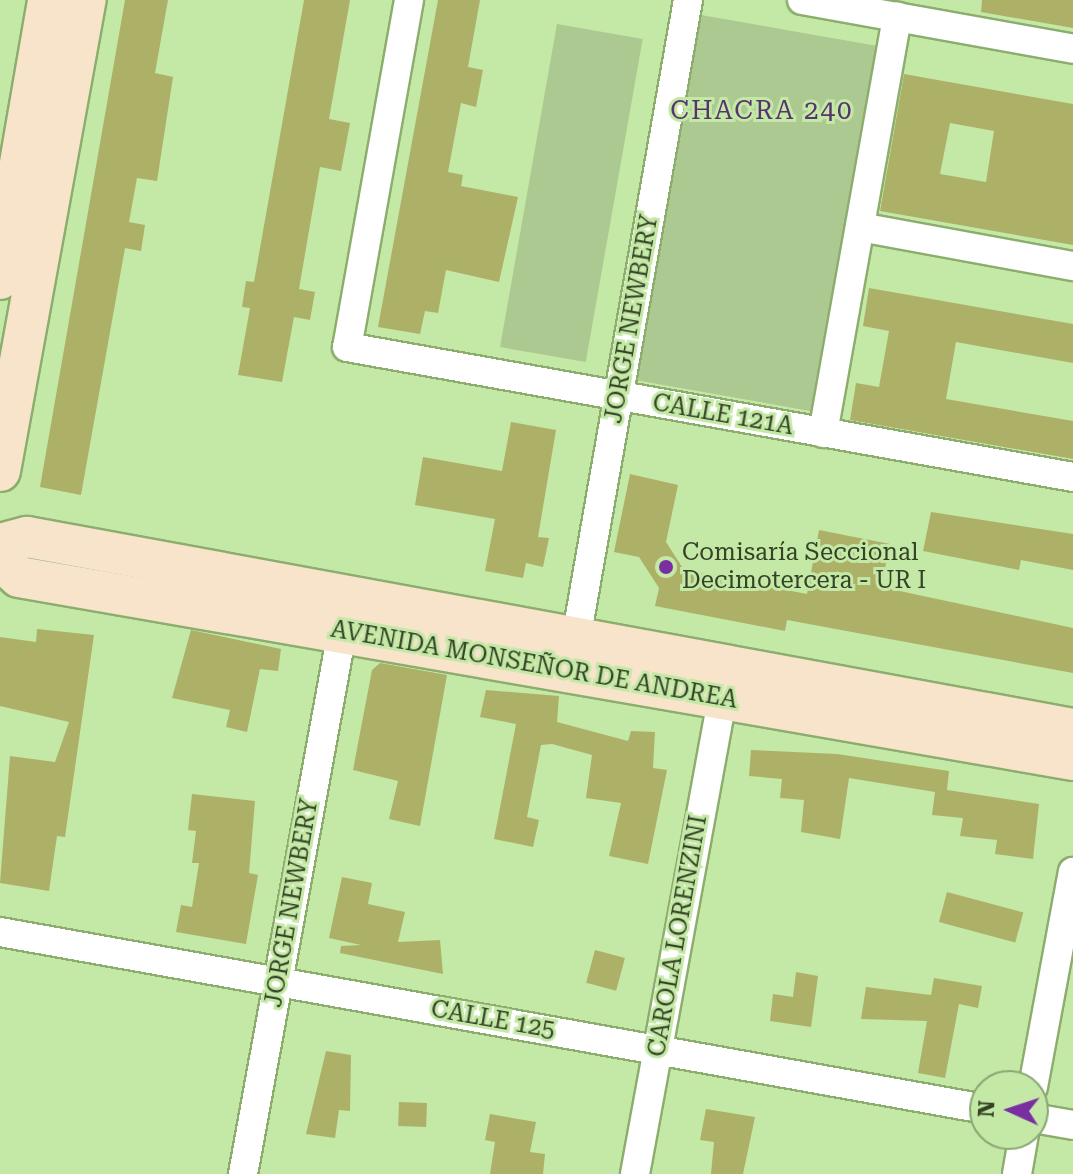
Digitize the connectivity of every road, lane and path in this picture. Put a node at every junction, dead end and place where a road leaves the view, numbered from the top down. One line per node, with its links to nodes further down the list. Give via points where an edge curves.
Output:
1 (48, 0): 8 (main road)
2 (86, 0): 14 (main road)
3 (409, 0): 12 (street, CALLE 121A, via 347,347)
4 (688, 0): 12 (street, JORGE NEWBERY)
5 (802, 0): 6 (street)
6 (897, 17): 7 (street); 9 (street)
7 (1073, 49)
8 (13, 130): 11 (main road)
9 (860, 227): 10 (street); 13 (street)
10 (1073, 266)
11 (0, 279)
12 (618, 396): 13 (street, CALLE 121A); 19 (street, JORGE NEWBERY)
13 (823, 433): 15 (street, CALLE 121A)
14 (0, 471)
15 (1073, 477)
16 (0, 544): 19 (main road, AVENIDA MONSEÑOR DE ANDREA, via 27,537)
17 (0, 560): 18 (main road, AVENIDA MONSEÑOR DE ANDREA, via 19,577)
18 (342, 632): 20 (main road, AVENIDA MONSEÑOR DE ANDREA); 25 (street, JORGE NEWBERY)
19 (576, 639): 21 (main road, AVENIDA MONSEÑOR DE ANDREA)
20 (722, 698): 22 (main road, AVENIDA MONSEÑOR DE ANDREA); 26 (street, CAROLA LORENZINI)
21 (1073, 729)
22 (1073, 760)
23 (1073, 872): 27 (street)
24 (0, 932): 25 (street, CALLE 125)
25 (278, 982): 26 (street, CALLE 125); 32 (street, JORGE NEWBERY)
26 (657, 1050): 28 (street, CALLE 125); 33 (street, CAROLA LORENZINI)
27 (1036, 1070)
28 (969, 1106)
29 (1049, 1121): 30 (street)
30 (1073, 1125)
31 (1021, 1150): 34 (street)
32 (243, 1174)
33 (635, 1174)
34 (1017, 1174)

